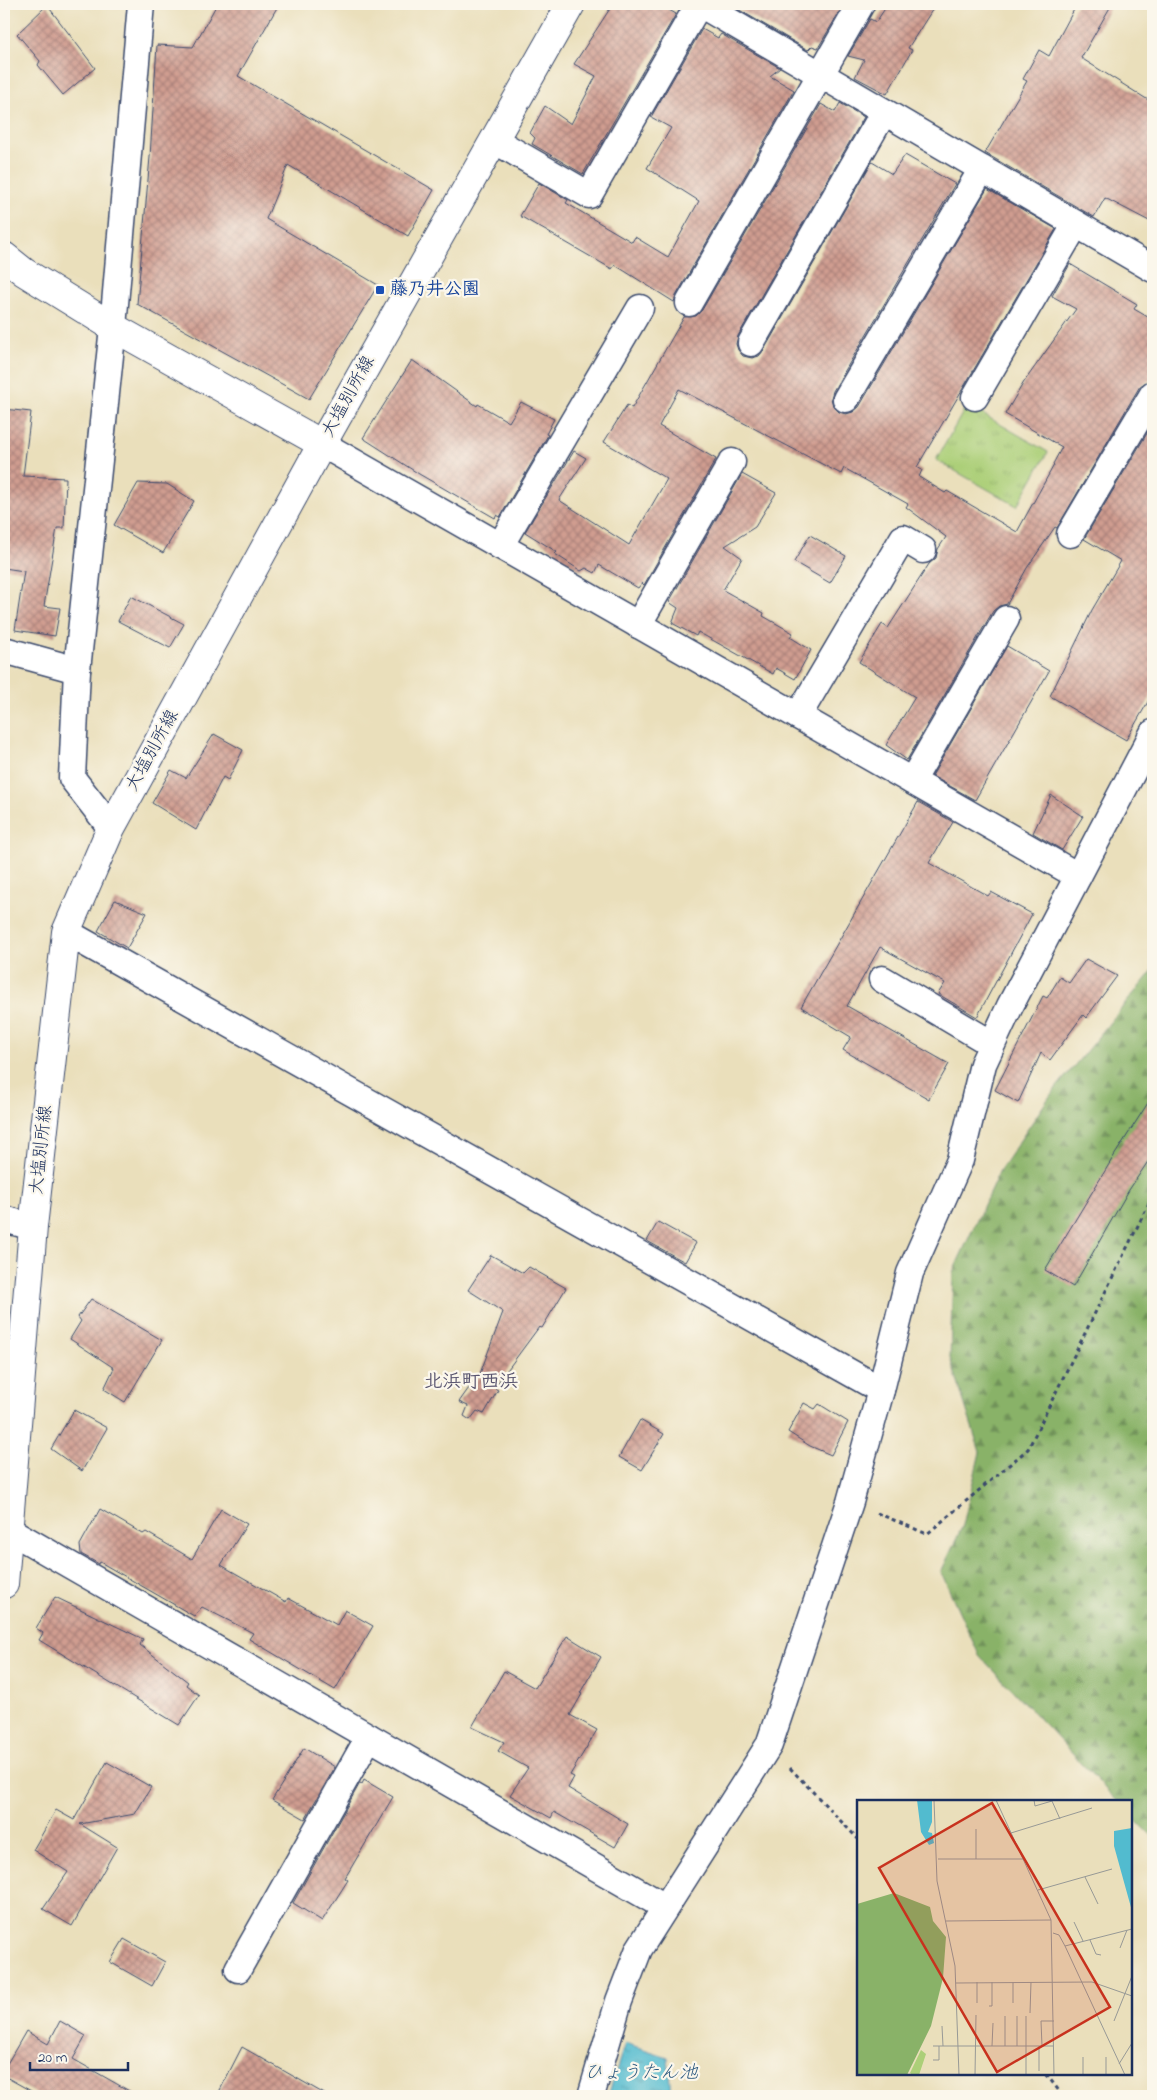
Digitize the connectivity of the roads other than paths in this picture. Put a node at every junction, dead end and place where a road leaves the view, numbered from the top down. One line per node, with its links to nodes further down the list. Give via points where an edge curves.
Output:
1 (141, 4): 14 (street)
2 (571, 4): 7 (main road, 大塩別所線)
3 (861, 4): 5 (street)
4 (712, 7): 5 (street); 7 (street, via 589,195)
5 (820, 74): 6 (street); 12 (street)
6 (884, 112): 8 (street); 15 (street)
7 (494, 140): 19 (main road, 大塩別所線)
8 (982, 169): 9 (street); 18 (street)
9 (1076, 224): 11 (street); 17 (street)
10 (4, 256): 14 (main road)
11 (1153, 269)
12 (689, 303)
13 (640, 308): 22 (street)
14 (113, 327): 19 (main road); 27 (street)
15 (751, 344)
16 (1153, 394): 21 (street)
17 (974, 397)
18 (846, 399)
19 (322, 444): 22 (street); 31 (main road, 大塩別所線)
20 (732, 462): 25 (street)
21 (1070, 534)
22 (500, 546): 25 (street)
23 (923, 550): 28 (street, via 902,538)
24 (1006, 619): 30 (street)
25 (638, 625): 28 (street)
26 (4, 650): 27 (street)
27 (77, 670): 31 (street, via 72,778)
28 (798, 716): 30 (street)
29 (1153, 733): 32 (street)
30 (912, 781): 32 (street)
31 (111, 828): 33 (main road, 大塩別所線)
32 (1078, 876): 35 (street)
33 (66, 932): 37 (main road, 大塩別所線); 38 (street)
34 (882, 979): 35 (street)
35 (992, 1044): 38 (street, via 983,1064 960,1160 910,1273)
36 (4, 1219): 37 (street)
37 (33, 1227): 39 (main road, 大塩別所線)
38 (881, 1390): 42 (street, via 850,1502 769,1745)
39 (10, 1530): 40 (main road, 大塩別所線); 41 (street)
40 (4, 1584)
41 (369, 1737): 42 (street); 43 (street)
42 (665, 1907): 44 (street, via 640,1949 619,2001)
43 (238, 1969)
44 (591, 2096)

